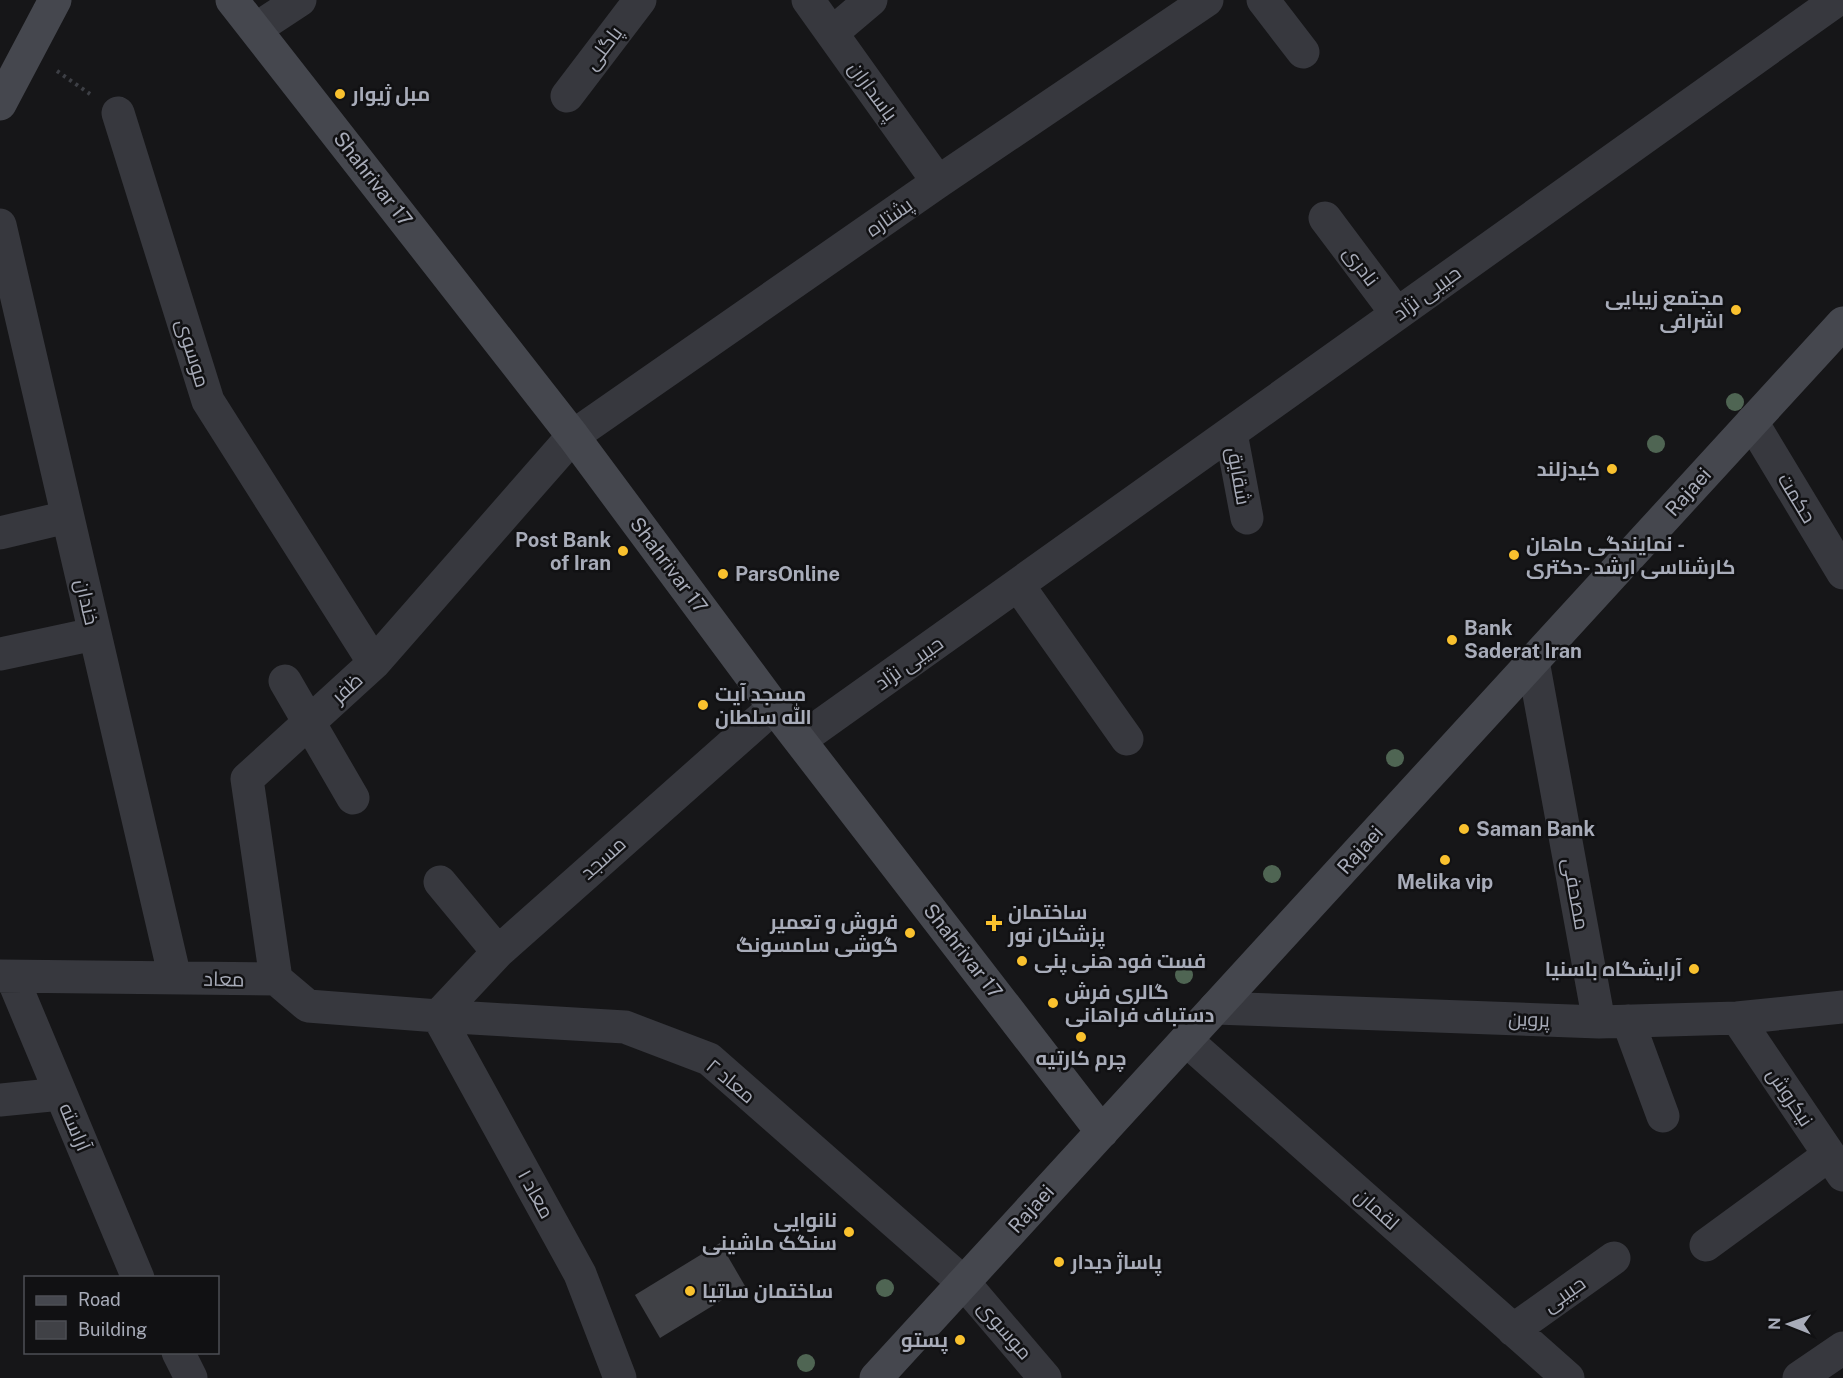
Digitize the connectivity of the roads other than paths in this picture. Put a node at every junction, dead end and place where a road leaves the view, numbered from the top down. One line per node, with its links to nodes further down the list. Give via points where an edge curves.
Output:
1 (55, 0): 14 (main road)
2 (232, 0): 10 (main road, Shahrivar 17)
3 (300, 0): 10 (street)
4 (640, 0): 13 (street, پاگلی)
5 (808, 0): 11 (street, پاسداران)
6 (871, 0): 11 (street)
7 (1207, 0): 16 (street, پشتاره)
8 (1263, 0): 12 (street)
9 (1837, 0): 19 (street, حبیبی نژاد)
10 (256, 29): 23 (main road, Shahrivar 17)
11 (832, 33): 16 (street, پاسداران)
12 (1303, 52)
13 (567, 96)
14 (0, 104)
15 (118, 113): 32 (street, موسوی, via 208,401)
16 (938, 182): 23 (street, پشتاره)
17 (1325, 219): 19 (street, نادری)
18 (0, 225): 24 (street, خندان)
19 (1397, 314): 22 (street, حبیبی نژاد)
20 (1843, 323): 21 (main road, Rajaei)
21 (1752, 422): 27 (street, حکمت); 31 (main road, Rajaei)
22 (1231, 433): 25 (street, شقایق); 28 (street, حبیبی نژاد)
23 (573, 436): 32 (street, ظفر); 34 (main road, Shahrivar 17)
24 (67, 517): 26 (street); 29 (street, خندان)
25 (1247, 518)
26 (0, 533)
27 (1843, 573)
28 (1018, 585): 36 (street); 37 (street, حبیبی نژاد)
29 (94, 634): 30 (street); 42 (street, خندان)
30 (0, 654)
31 (1533, 661): 45 (main road, Rajaei); 48 (street, مصحفی)
32 (374, 663): 35 (street, ظفر)
33 (285, 681): 35 (street)
34 (774, 707): 37 (main road, Shahrivar 17); 40 (street, مسجد)
35 (309, 723): 38 (street); 43 (street, ظفر, via 247,779)
36 (1127, 739)
37 (800, 740): 53 (main road, Shahrivar 17)
38 (353, 798)
39 (440, 882): 40 (street)
40 (498, 952): 46 (street, مسجد)
41 (6, 977): 42 (street, معاد); 50 (street, آراسته)
42 (175, 978): 43 (street, معاد)
43 (276, 980): 46 (street, via 308,1006)
44 (1843, 1007): 47 (street, پروین)
45 (1215, 1008): 48 (street, پروین); 49 (main road, Rajaei)
46 (438, 1016): 58 (street, معاد ۲, via 625,1027 709,1059); 63 (street, معاد ۱, via 580,1274)
47 (1737, 1018): 48 (street, پروین); 54 (street, نیکروش)
48 (1614, 1022): 52 (street, مصحفی)
49 (1186, 1040): 53 (main road, Rajaei); 59 (street, لقمان)
50 (61, 1094): 51 (street); 57 (street, آراسته)
51 (0, 1100)
52 (1663, 1116)
53 (1102, 1132): 58 (main road, Rajaei)
54 (1836, 1165): 55 (street)
55 (1706, 1245)
56 (1614, 1258): 59 (street, حبیبی)
57 (137, 1276)
58 (964, 1283): 64 (main road, Rajaei); 65 (street, موسوی)
59 (1513, 1330): 66 (street, لقمان)
60 (1843, 1348): 67 (street)
61 (179, 1354): 62 (street)
62 (191, 1378)
63 (620, 1378)
64 (876, 1378)
65 (1046, 1378)
66 (1568, 1378)
67 (1799, 1378)

